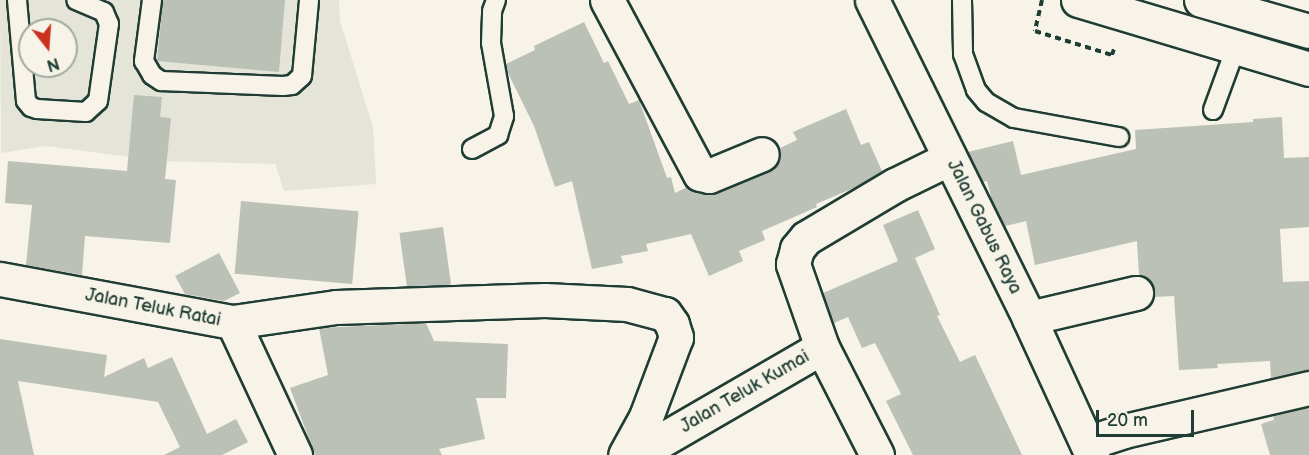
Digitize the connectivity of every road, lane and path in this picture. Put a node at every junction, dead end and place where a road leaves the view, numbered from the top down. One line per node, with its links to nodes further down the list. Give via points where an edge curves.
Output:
1 (17, 0): 2 (lane, via 26,101 37,110 87,112 98,101 109,24 104,12)
2 (76, 0)
3 (152, 0): 4 (lane, via 144,61 161,81 283,86 292,85 302,76)
4 (309, 0)
5 (496, 0): 18 (lane, via 491,43 503,126 498,135)
6 (607, 0): 19 (main road, via 700,174 710,176)
7 (872, 0): 20 (main road, Jalan Gabus Raya)
8 (962, 0): 17 (lane, via 963,54 976,90 986,102 1014,118)
9 (1042, 0): 14 (path, via 1035,32)
10 (1078, 0): 13 (main road)
11 (1201, 0): 12 (main road)
12 (1309, 31)
13 (1236, 47): 15 (main road); 16 (lane)
14 (1112, 55)
15 (1309, 69)
16 (1213, 110)
17 (1119, 137)
18 (472, 149)
19 (762, 154)
20 (941, 162): 23 (main road, Jalan Gabus Raya); 25 (main road, via 806,238 798,249 793,264 797,282)
21 (0, 279): 24 (main road, Jalan Teluk Ratai)
22 (1136, 293): 23 (main road)
23 (1029, 318): 27 (main road, Jalan Gabus Raya)
24 (233, 322): 28 (main road, Jalan Teluk Ratai); 29 (main road, via 336,307 534,300 627,304 665,315 676,337 646,417)
25 (822, 347): 30 (main road, Jalan Teluk Kumai); 31 (main road)
26 (1309, 388): 27 (main road, via 1124,431)
27 (1090, 449)
28 (295, 455)
29 (625, 455)
30 (636, 455)
31 (877, 455)

